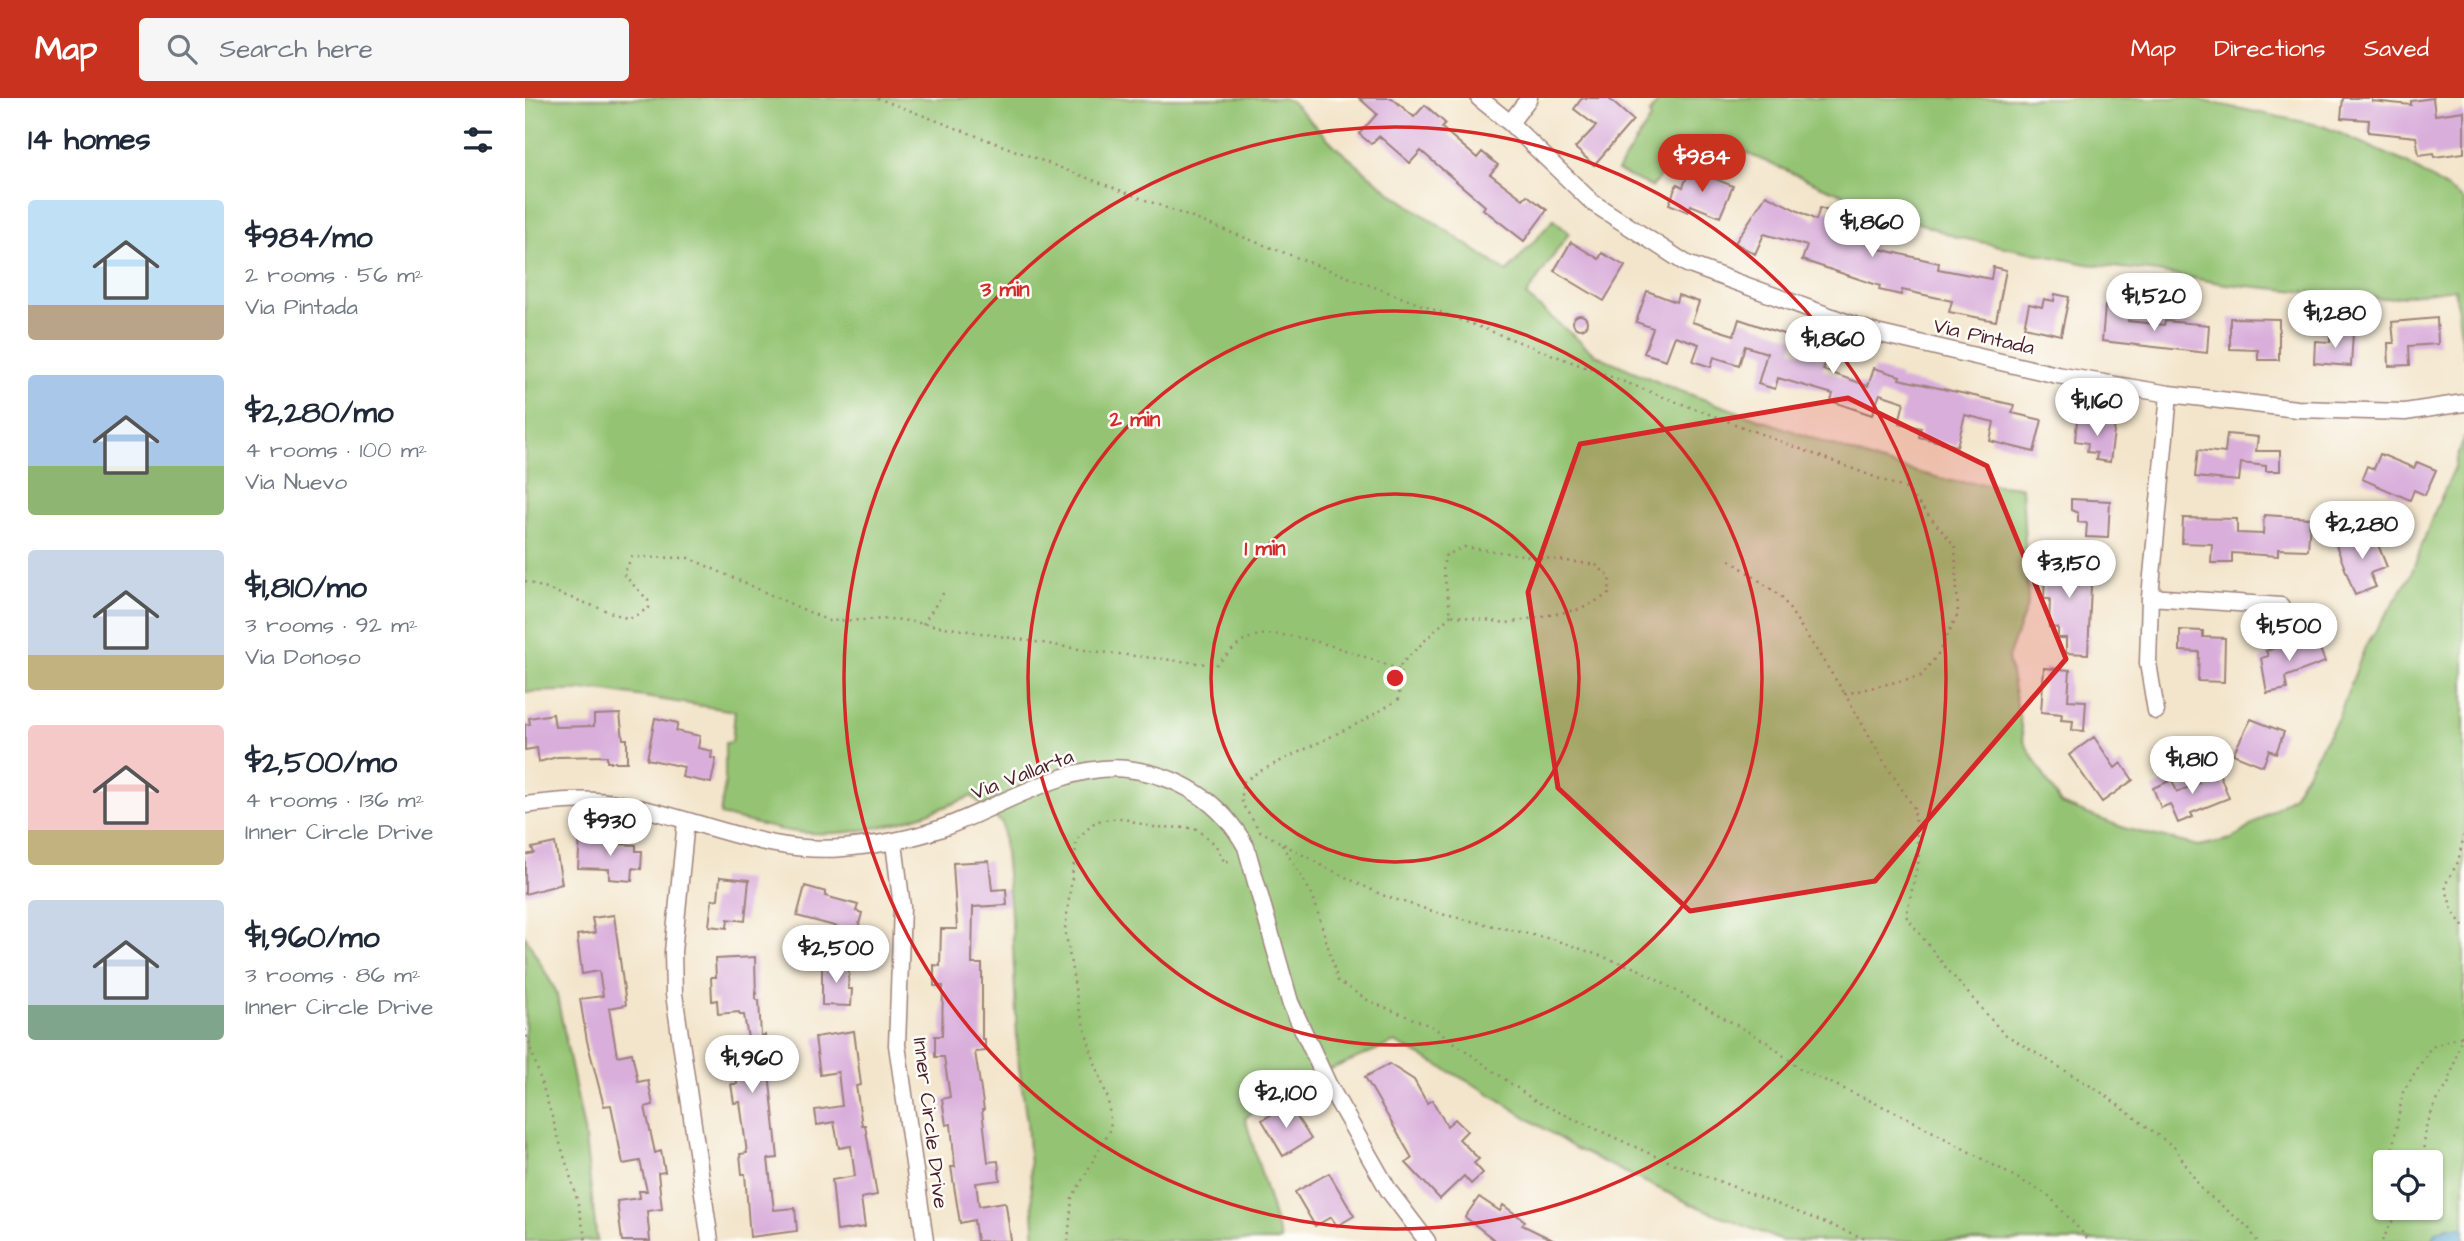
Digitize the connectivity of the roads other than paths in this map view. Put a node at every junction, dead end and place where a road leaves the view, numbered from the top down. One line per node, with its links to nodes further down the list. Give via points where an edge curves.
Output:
1 (1479, 98): 3 (street, Via Pintada)
2 (1529, 98): 3 (street)
3 (1510, 123): 4 (street, Via Pintada, via 1594,203 1687,264 1877,333 2057,375)
4 (2169, 394): 5 (street, Via Pintada, via 2297,409 2392,412); 6 (street)
5 (2464, 403)
6 (2150, 597): 7 (street); 8 (street, via 2148,663)
7 (2281, 606)
8 (2157, 712)
9 (525, 805): 10 (street, Via Vallarta, via 581,800 621,804)
10 (687, 821): 11 (street, Via Vallarta, via 761,843 815,850); 12 (street, via 673,952 674,994)
11 (894, 843): 13 (street, Inner Circle Drive, via 902,907 897,1045); 14 (street, Via Vallarta, via 1071,774 1112,768 1169,778 1194,790 1217,808 1246,847 1290,1002 1328,1084 1389,1191)
12 (710, 1241)
13 (925, 1241)
14 (1427, 1241)

